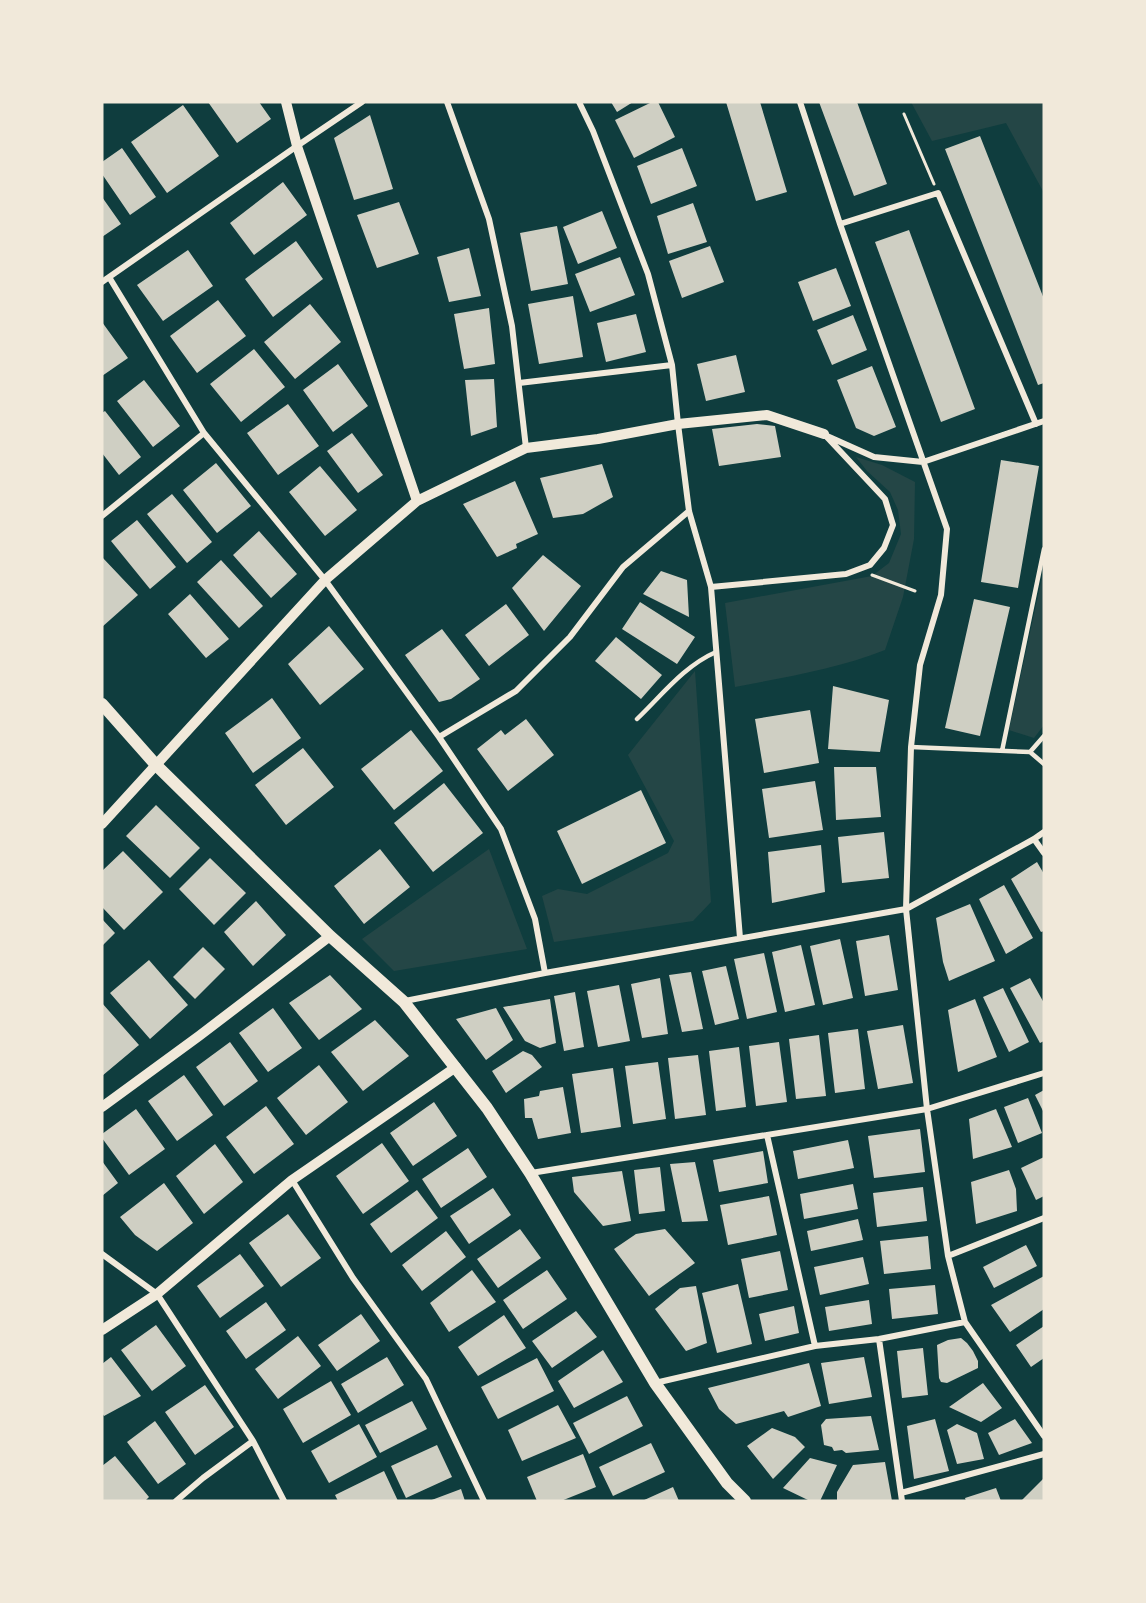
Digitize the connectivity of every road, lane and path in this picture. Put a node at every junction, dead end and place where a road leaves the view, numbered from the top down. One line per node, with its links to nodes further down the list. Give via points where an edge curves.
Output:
1 (286, 102): 7 (street)
2 (362, 102): 7 (street)
3 (447, 102): 13 (street, via 489,219 512,326)
4 (579, 102): 12 (street, via 648,273)
5 (801, 102): 9 (street)
6 (904, 114): 8 (path)
7 (297, 146): 10 (street); 21 (street)
8 (938, 194): 9 (street); 16 (street)
9 (840, 224): 20 (street)
10 (109, 277): 11 (street); 17 (street)
11 (102, 282)
12 (672, 365): 13 (street); 15 (street)
13 (519, 383): 19 (street)
14 (1044, 421): 16 (street)
15 (678, 423): 18 (street, via 767,415); 19 (street); 22 (street)
16 (1036, 424): 20 (street)
17 (204, 433): 23 (street); 26 (street)
18 (824, 434): 20 (street, via 874,457); 25 (street, via 885,500 893,525 884,548 870,565)
19 (526, 448): 21 (street)
20 (922, 462): 34 (street, via 947,529 941,595 920,665)
21 (417, 501): 26 (street)
22 (689, 511): 27 (street); 33 (street, via 623,567 570,637 516,691)
23 (102, 516)
24 (1044, 549): 35 (lane)
25 (856, 570): 27 (street); 28 (path)
26 (325, 580): 33 (street); 38 (street)
27 (711, 587): 29 (street)
28 (915, 591)
29 (716, 652): 31 (lane, via 686,670); 45 (street)
30 (102, 704): 38 (main road)
31 (637, 719)
32 (1044, 736): 36 (lane)
33 (439, 737): 46 (street, via 501,829 534,919)
34 (911, 747): 35 (lane); 43 (street)
35 (1002, 751): 36 (lane)
36 (1030, 752): 37 (lane)
37 (1044, 764)
38 (156, 765): 39 (street); 44 (main road)
39 (102, 824)
40 (1044, 832): 41 (street)
41 (1035, 839): 42 (street); 43 (street)
42 (1044, 853)
43 (906, 909): 45 (street); 51 (street)
44 (330, 936): 47 (main road); 50 (street)
45 (740, 938): 46 (street)
46 (545, 973): 47 (street)
47 (404, 1002): 48 (main road)
48 (456, 1067): 53 (main road); 54 (street)
49 (1044, 1073): 51 (street)
50 (102, 1107)
51 (927, 1109): 52 (street); 57 (street)
52 (767, 1135): 53 (street); 62 (street)
53 (530, 1173): 63 (main road)
54 (291, 1180): 58 (street); 70 (street, via 353,1278 426,1379)
55 (1044, 1218): 57 (street)
56 (102, 1254): 58 (street)
57 (948, 1256): 59 (street)
58 (157, 1294): 60 (street); 65 (street)
59 (965, 1322): 61 (street); 64 (street)
60 (102, 1330)
61 (879, 1339): 62 (street); 67 (street)
62 (815, 1347): 63 (street)
63 (655, 1383): 71 (main road, via 727,1483)
64 (1044, 1436)
65 (253, 1441): 68 (street); 69 (street)
66 (1044, 1454): 67 (street)
67 (901, 1493): 72 (street)
68 (176, 1501)
69 (284, 1501)
70 (484, 1501)
71 (745, 1501)
72 (902, 1501)

